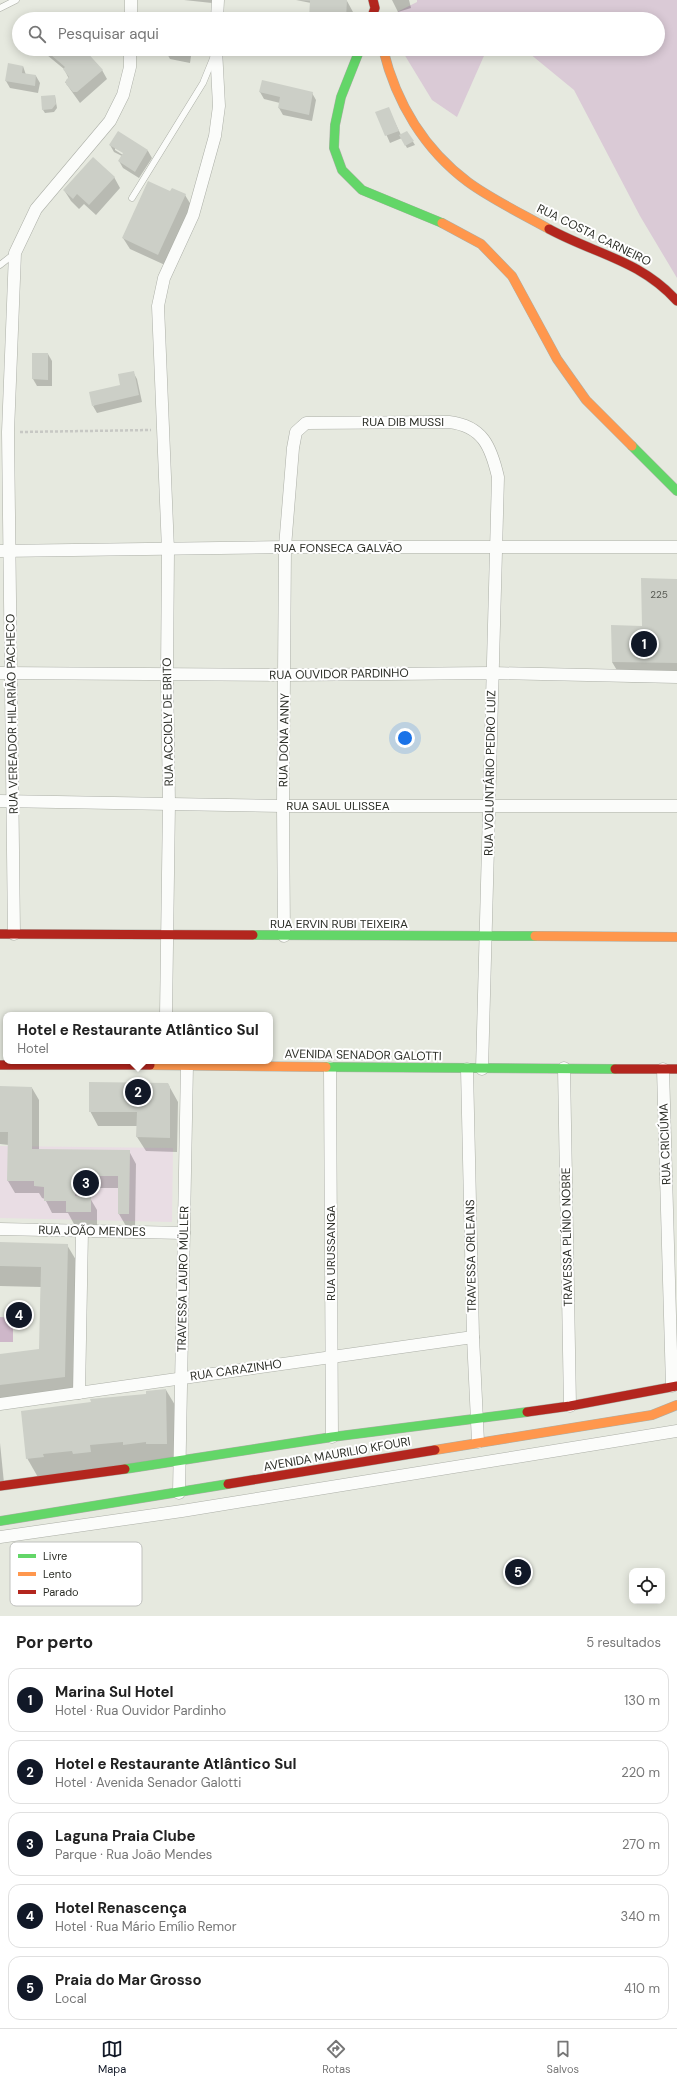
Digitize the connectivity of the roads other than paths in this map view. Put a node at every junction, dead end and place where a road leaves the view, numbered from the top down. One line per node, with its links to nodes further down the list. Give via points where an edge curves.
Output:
1 (16, 0): 4 (lane)
2 (131, 0): 5 (street)
3 (218, 0): 6 (street)
4 (0, 8)
5 (131, 12)
6 (217, 12)
7 (130, 56): 13 (street, RUA VEREADOR HILARIÃO PACHECO, via 123,95 110,121 36,209)
8 (214, 56): 12 (lane, via 203,83)
9 (216, 56): 22 (street, RUA ACCIOLY DE BRITO, via 219,106 215,136 193,215 164,278 158,306)
10 (357, 56): 18 (street, via 335,125 334,148 342,170 362,190 449,226 481,244 512,276 557,359 586,400)
11 (384, 56): 15 (street, RUA COSTA CARNEIRO, via 398,97 412,120 440,158 467,182 560,235 627,262 654,278)
12 (132, 198)
13 (15, 253): 14 (lane); 23 (street, RUA VEREADOR HILARIÃO PACHECO)
14 (0, 265)
15 (677, 301)
16 (293, 448): 17 (street, RUA DIB MUSSI, via 296,432 306,423 449,422 473,429 485,440 493,456); 19 (street, RUA DONA ANNY)
17 (498, 477): 21 (street, RUA VOLUNTÁRIO PEDRO LUIZ)
18 (677, 491)
19 (285, 547): 21 (street, RUA FONSECA GALVÃO); 22 (street, RUA FONSECA GALVÃO); 27 (street, RUA DONA ANNY)
20 (677, 547): 21 (street, RUA FONSECA GALVÃO)
21 (497, 548): 25 (street, RUA VOLUNTÁRIO PEDRO LUIZ)
22 (168, 550): 23 (street, RUA FONSECA GALVÃO); 26 (street, RUA ACCIOLY DE BRITO)
23 (5, 551): 24 (street, RUA VEREADOR HILARIÃO PACHECO)
24 (6, 673): 26 (street, RUA OUVIDOR PARDINHO); 30 (street, RUA VEREADOR HILARIÃO PACHECO)
25 (492, 673): 27 (street, RUA OUVIDOR PARDINHO); 28 (street, RUA OUVIDOR PARDINHO); 33 (street, RUA VOLUNTÁRIO PEDRO LUIZ)
26 (167, 674): 27 (street, RUA OUVIDOR PARDINHO); 31 (street, RUA ACCIOLY DE BRITO)
27 (284, 675): 32 (street, RUA DONA ANNY)
28 (677, 677)
29 (0, 802): 30 (street, RUA SAUL ULISSEA)
30 (13, 802): 31 (street, RUA SAUL ULISSEA); 36 (street, RUA VEREADOR HILARIÃO PACHECO)
31 (169, 803): 32 (street, RUA SAUL ULISSEA); 37 (street, RUA ACCIOLY DE BRITO)
32 (283, 806): 33 (street, RUA SAUL ULISSEA); 38 (street, RUA DONA ANNY)
33 (489, 806): 34 (street, RUA SAUL ULISSEA); 39 (street, RUA VOLUNTÁRIO PEDRO LUIZ)
34 (677, 806)
35 (0, 934): 36 (street, RUA ERVIN RUBI TEIXEIRA)
36 (14, 934): 37 (street, RUA ERVIN RUBI TEIXEIRA)
37 (167, 934): 38 (street, RUA ERVIN RUBI TEIXEIRA); 41 (street, RUA ACCIOLY DE BRITO)
38 (284, 936): 39 (street, RUA ERVIN RUBI TEIXEIRA)
39 (486, 936): 40 (street, RUA ERVIN RUBI TEIXEIRA); 50 (street, RUA VOLUNTÁRIO PEDRO LUIZ)
40 (677, 937)
41 (166, 1012)
42 (83, 1064): 44 (street, AVENIDA SENADOR GALOTTI)
43 (188, 1064): 45 (street, AVENIDA SENADOR GALOTTI); 53 (street, TRAVESSA LAURO MÜLLER)
44 (0, 1065)
45 (330, 1068): 47 (street, AVENIDA SENADOR GALOTTI); 55 (street, RUA URUSSANGA)
46 (564, 1068): 48 (street, AVENIDA SENADOR GALOTTI); 50 (street, AVENIDA SENADOR GALOTTI); 61 (street, TRAVESSA PLÍNIO NOBRE)
47 (467, 1069): 50 (street, AVENIDA SENADOR GALOTTI); 54 (street, TRAVESSA ORLEANS)
48 (663, 1069): 49 (street, AVENIDA SENADOR GALOTTI); 57 (street, RUA CRICIÚMA)
49 (677, 1069)
50 (482, 1070)
51 (0, 1230): 52 (street, RUA JOÃO MENDES)
52 (82, 1231): 53 (street, RUA JOÃO MENDES); 58 (street)
53 (184, 1233): 56 (street, TRAVESSA LAURO MÜLLER)
54 (473, 1337): 55 (street, RUA CARAZINHO); 62 (street, TRAVESSA ORLEANS)
55 (331, 1357): 56 (street, RUA CARAZINHO); 64 (street, RUA URUSSANGA)
56 (182, 1378): 58 (street, RUA CARAZINHO); 66 (street, TRAVESSA LAURO MÜLLER)
57 (675, 1386): 61 (street, AVENIDA MAURILIO KFOURI)
58 (79, 1393): 59 (street, RUA CARAZINHO)
59 (0, 1404)
60 (677, 1405): 65 (street, AVENIDA MAURILIO KFOURI, via 652,1415)
61 (570, 1406): 62 (street, AVENIDA MAURILIO KFOURI)
62 (475, 1418): 64 (street, AVENIDA MAURILIO KFOURI); 65 (street, TRAVESSA ORLEANS)
63 (677, 1431): 70 (street, via 182,1511)
64 (332, 1438): 66 (street, AVENIDA MAURILIO KFOURI)
65 (478, 1442): 68 (street, AVENIDA MAURILIO KFOURI)
66 (180, 1462): 67 (street, AVENIDA MAURILIO KFOURI); 68 (street, TRAVESSA LAURO MÜLLER)
67 (0, 1486)
68 (179, 1494): 69 (street, AVENIDA MAURILIO KFOURI)
69 (0, 1521)
70 (0, 1537)

